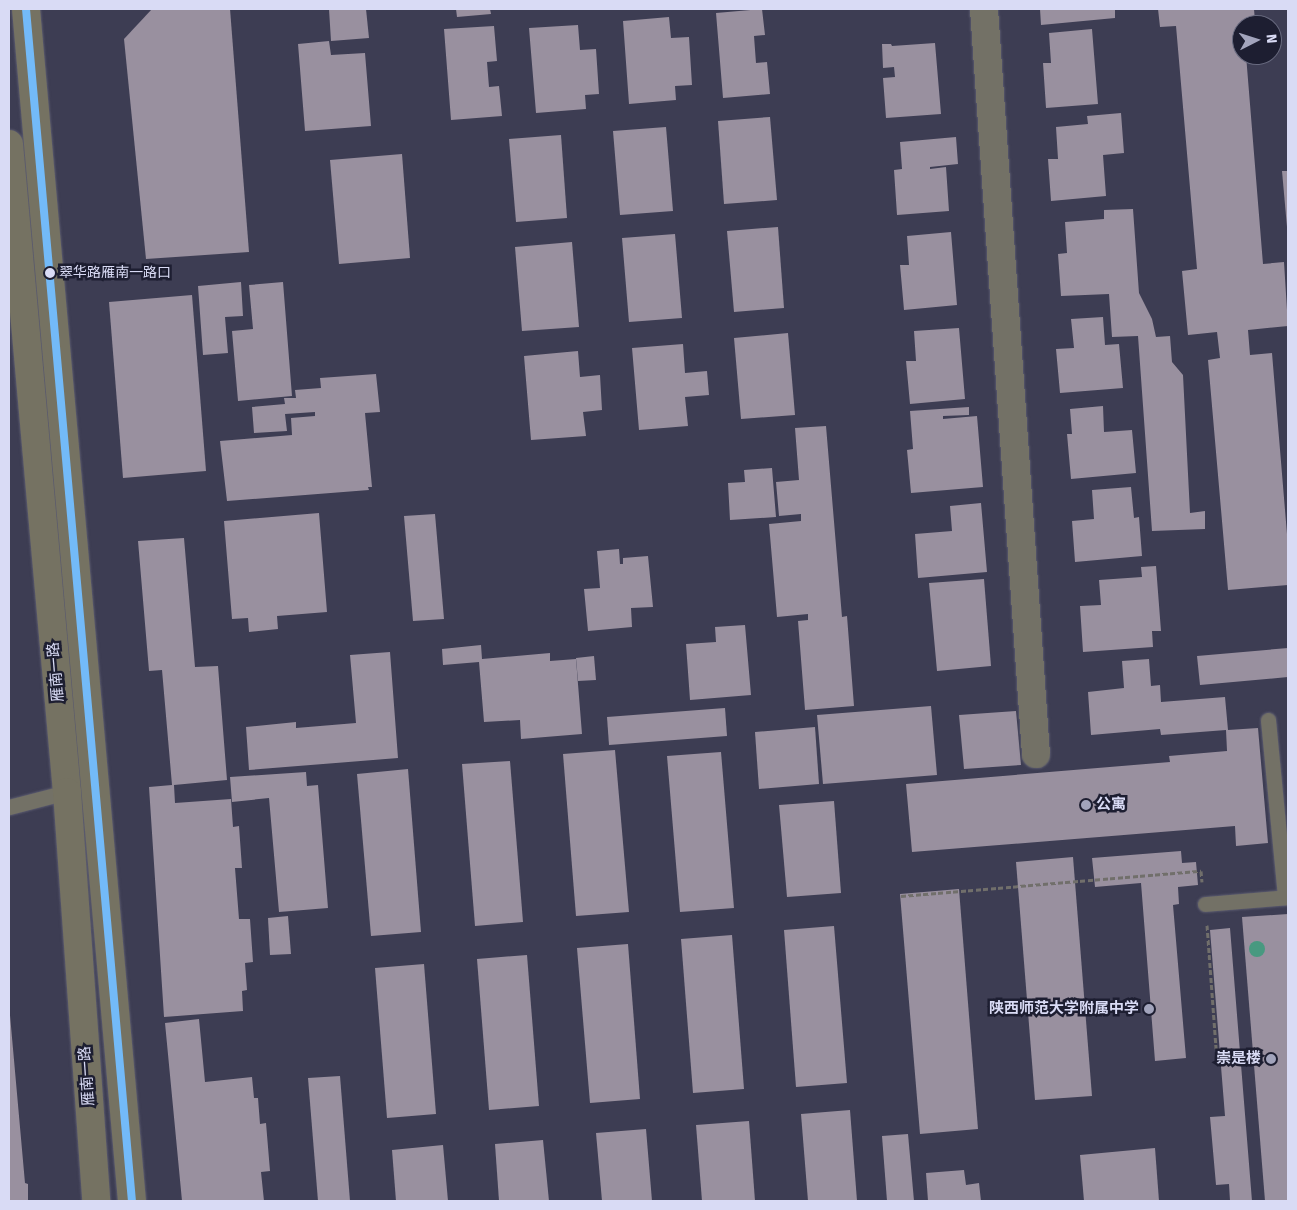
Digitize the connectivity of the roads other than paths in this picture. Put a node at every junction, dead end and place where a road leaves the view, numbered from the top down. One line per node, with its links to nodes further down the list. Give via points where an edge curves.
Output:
1 (26, 9): 11 (main road, 雁南一路)
2 (984, 9): 5 (street)
3 (9, 144): 6 (main road, 雁南一路)
4 (1268, 720): 8 (lane)
5 (1036, 754)
6 (67, 792): 7 (lane); 10 (main road, 雁南一路)
7 (9, 807)
8 (1287, 897): 9 (lane)
9 (1205, 904)
10 (96, 1201)
11 (132, 1201)

